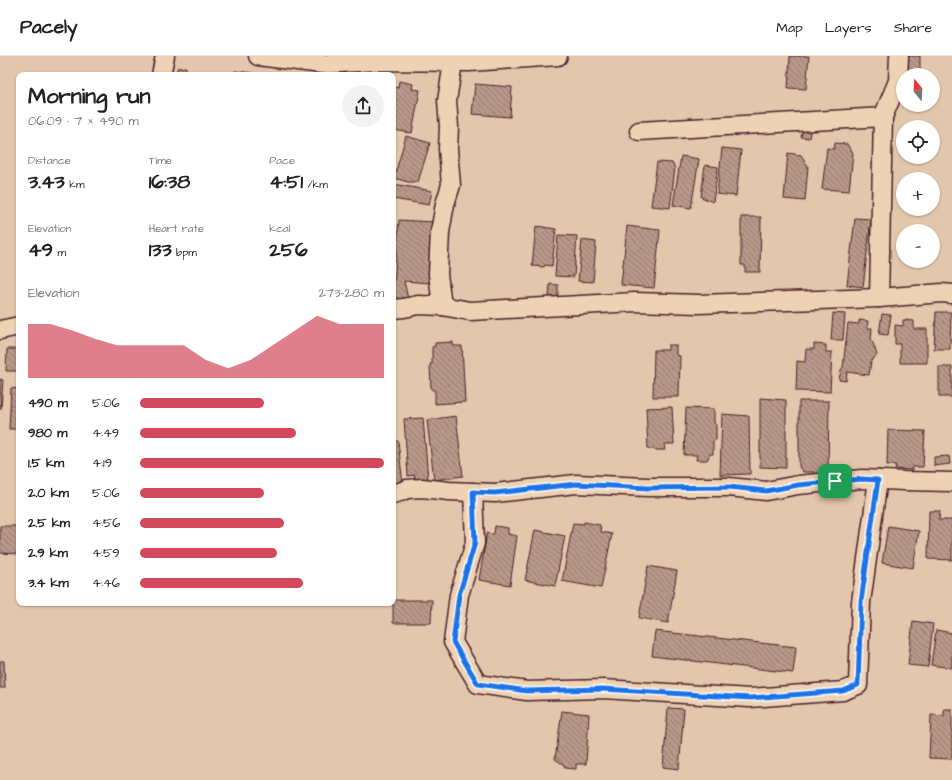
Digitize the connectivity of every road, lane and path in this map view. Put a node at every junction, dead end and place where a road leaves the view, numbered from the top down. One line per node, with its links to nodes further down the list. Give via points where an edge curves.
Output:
1 (165, 56): 6 (street)
2 (258, 56): 5 (street, via 322,64 377,61)
3 (558, 56): 5 (street)
4 (900, 56): 7 (street, via 898,81)
5 (453, 62): 11 (street, via 447,101 451,185 440,232 438,274)
6 (162, 72)
7 (883, 118): 8 (street); 10 (street)
8 (639, 131)
9 (952, 294): 10 (street)
10 (880, 298): 11 (street, via 698,304 636,302 470,311)
11 (442, 306): 12 (street, via 418,305)
12 (396, 309)
13 (16, 327): 14 (street)
14 (0, 330)
15 (878, 480): 16 (street); 17 (street, via 828,482 766,491 729,487 648,488 576,484 495,493); 17 (street, via 861,602 858,685 843,691 750,698 603,689 527,691 478,684 453,642 459,595 475,543)
16 (952, 482)
17 (473, 492): 18 (street, via 422,488)
18 (396, 493)

